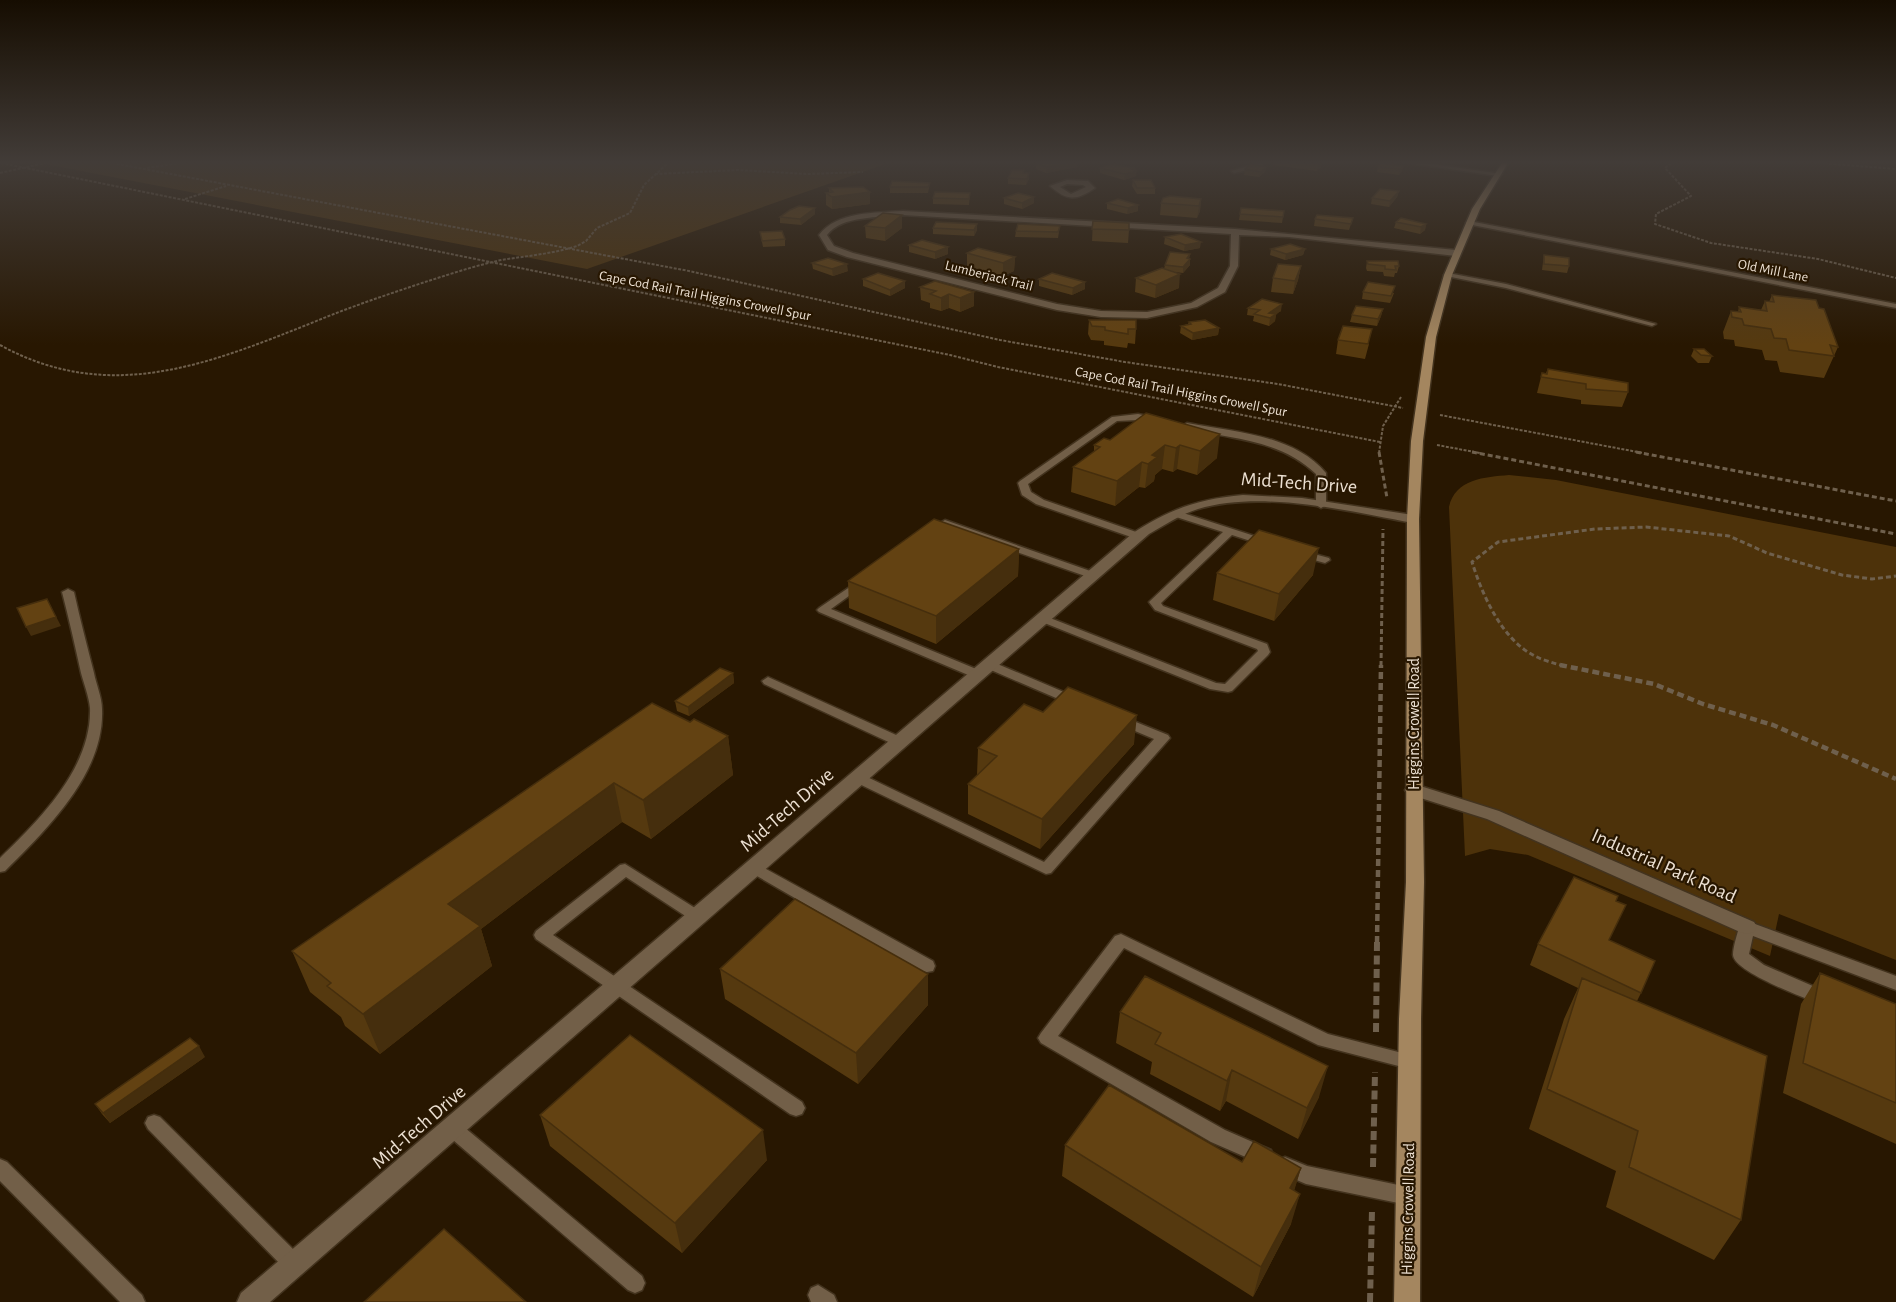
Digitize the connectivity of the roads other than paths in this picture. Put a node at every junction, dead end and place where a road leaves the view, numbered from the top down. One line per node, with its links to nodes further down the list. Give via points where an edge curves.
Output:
1 (1469, 223): 6 (main road, Higgins Crowell Road)
2 (837, 224): 5 (street, Lumberjack Trail, via 823,235 831,248 850,255 1057,307 1132,315 1182,309 1222,290 1234,266)
3 (1151, 224): 5 (street, Lumberjack Trail)
4 (1473, 224): 7 (lane, Old Mill Lane)
5 (1235, 231): 6 (street, Lumberjack Trail, via 1374,246)
6 (1453, 262): 8 (lane, via 1506,286); 11 (main road, Higgins Crowell Road, via 1431,337 1416,441)
7 (1896, 306)
8 (1652, 324)
9 (1321, 505): 10 (street, Mid-Tech Drive, via 1236,501 1196,506); 11 (street, Mid-Tech Drive); 14 (lane, via 1321,473 1291,451 1270,443 1138,417 1115,418 1023,483 1026,493 1040,502)
10 (1177, 514): 12 (lane); 14 (street, Mid-Tech Drive)
11 (1413, 519): 26 (main road, Higgins Crowell Road)
12 (1228, 532): 15 (lane); 19 (lane, via 1155,602 1159,608 1263,647 1264,652 1228,688 1214,686)
13 (926, 536): 16 (lane, via 945,523)
14 (1138, 536): 16 (street, Mid-Tech Drive)
15 (1324, 560)
16 (1092, 575): 19 (street, Mid-Tech Drive)
17 (870, 576): 20 (lane, via 823,610)
18 (68, 592): 27 (lane, via 92,686 96,723 88,754 69,794)
19 (1041, 618): 20 (street, Mid-Tech Drive)
20 (983, 669): 22 (lane); 24 (street, Mid-Tech Drive)
21 (768, 681): 24 (lane)
22 (1087, 706)
23 (1108, 715): 25 (lane, via 1163,738 1046,869)
24 (900, 742): 25 (street, Mid-Tech Drive)
25 (858, 778): 28 (street, Mid-Tech Drive)
26 (1414, 790): 30 (street, Industrial Park Road, via 1493,815); 35 (main road, Higgins Crowell Road)
27 (0, 867)
28 (754, 868): 29 (street, Mid-Tech Drive); 31 (lane)
29 (698, 917): 33 (street, Mid-Tech Drive); 33 (lane, via 625,869 542,935)
30 (1747, 927): 32 (lane, Industrial Park Road); 34 (lane, via 1741,956 1758,970)
31 (927, 966)
32 (1896, 983)
33 (617, 986): 36 (lane); 38 (street, Mid-Tech Drive)
34 (1843, 1006)
35 (1410, 1062): 40 (main road, Higgins Crowell Road); 40 (lane, via 1324,1040 1121,940 1047,1038 1218,1136 1306,1175)
36 (796, 1108)
37 (154, 1123): 41 (lane)
38 (452, 1128): 41 (street, Mid-Tech Drive); 42 (lane)
39 (0, 1168): 43 (lane)
40 (1408, 1196): 45 (main road, Higgins Crowell Road)
41 (294, 1264): 44 (street, Mid-Tech Drive)
42 (635, 1283)
43 (135, 1302)
44 (250, 1302)
45 (1407, 1302)

